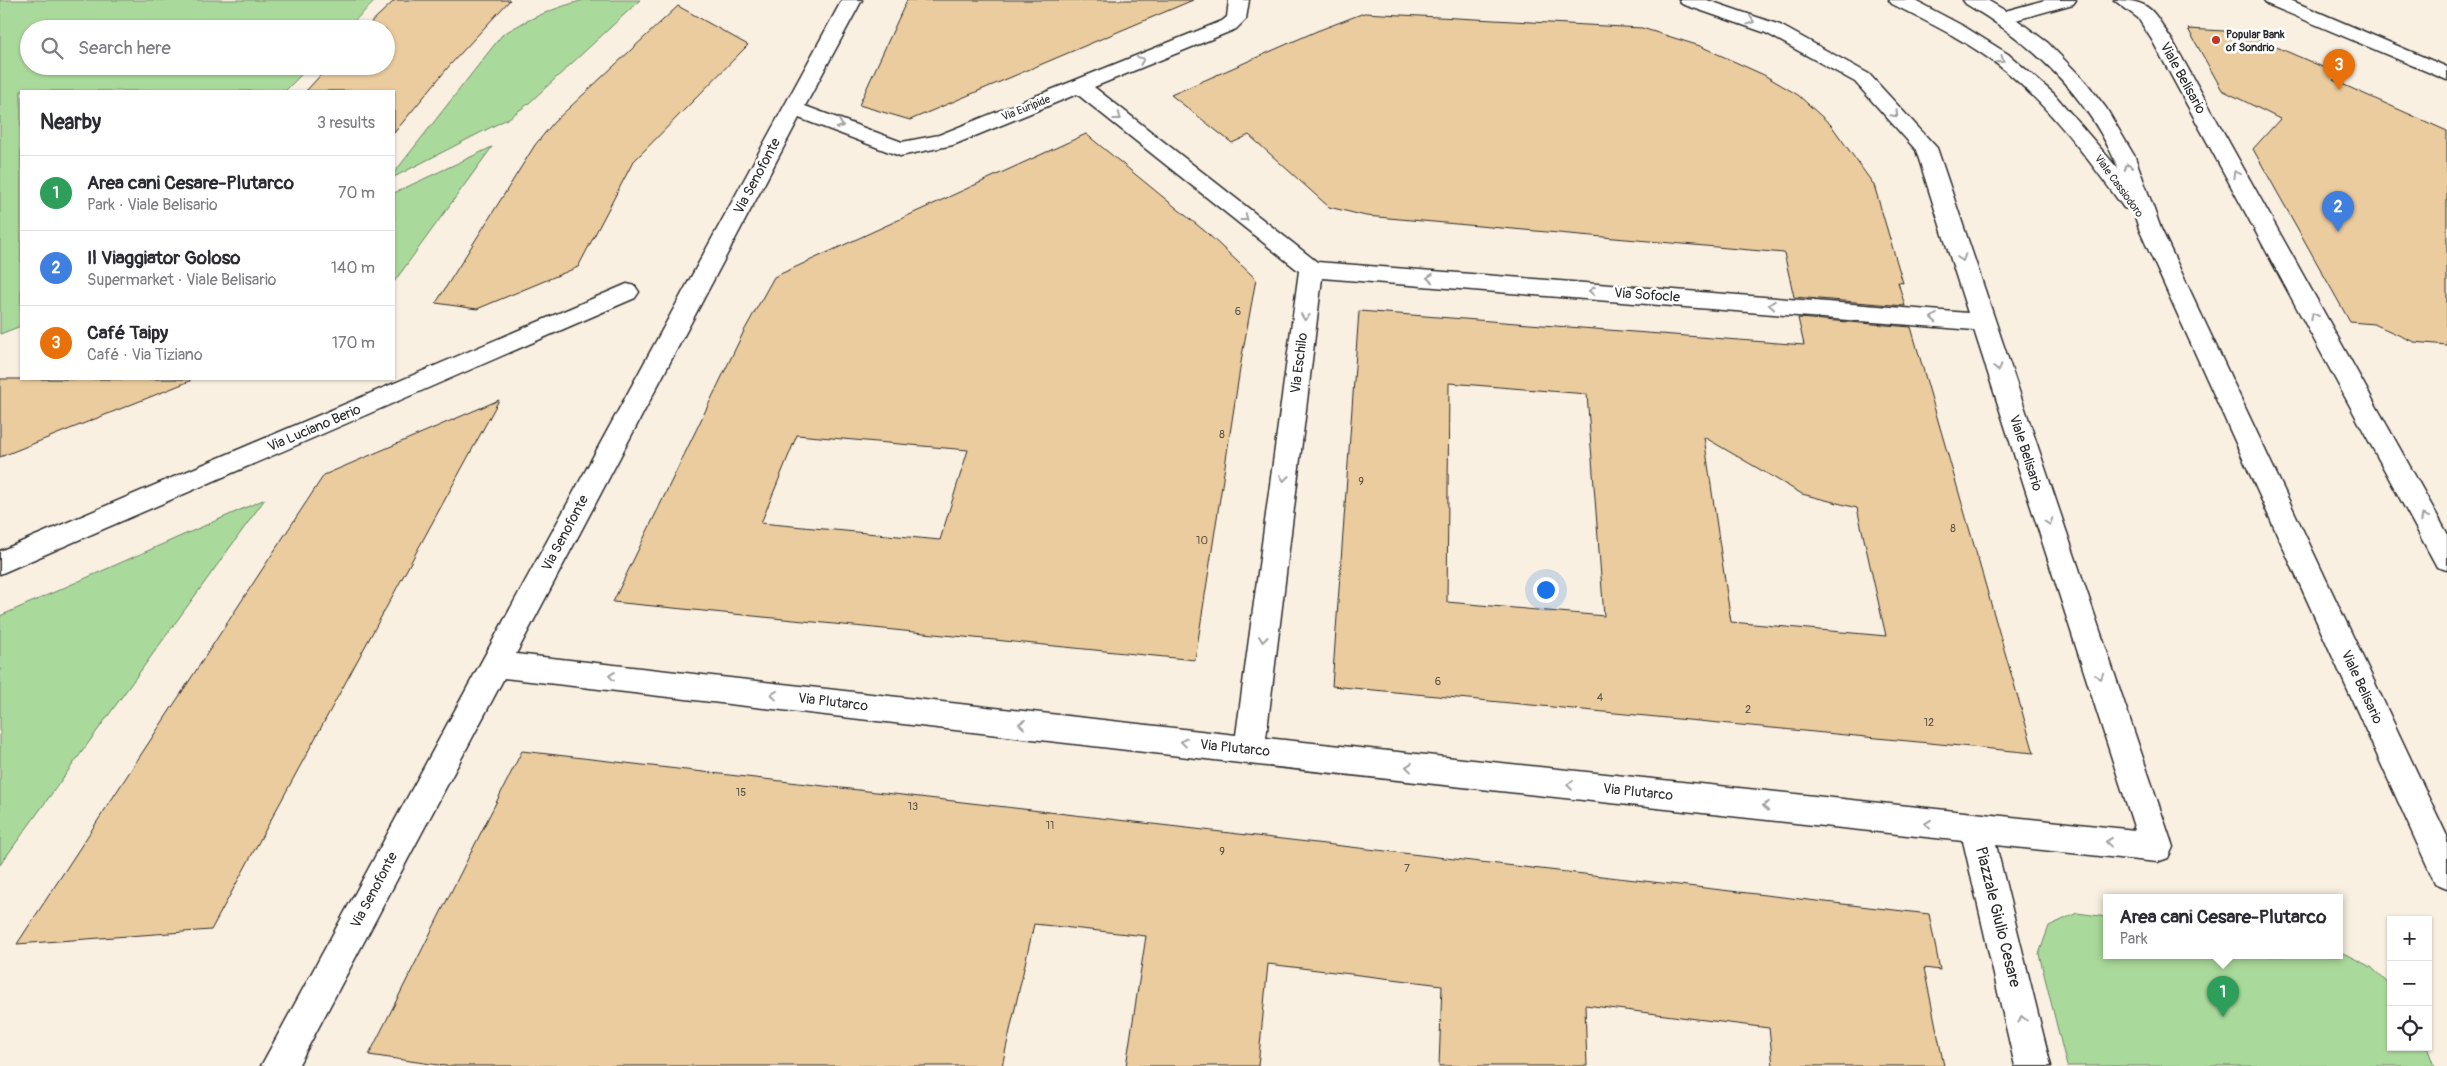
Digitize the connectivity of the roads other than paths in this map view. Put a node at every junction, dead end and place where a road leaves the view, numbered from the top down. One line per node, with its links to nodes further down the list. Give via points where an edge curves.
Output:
1 (852, 0): 13 (street, Via Senofonte)
2 (1239, 0): 12 (street, Via Euripide, one-way to 2, via 1229,24 1236,18)
3 (1689, 0): 17 (street, Viale Belisario, one-way to 17, via 1773,29 1862,78 1926,148)
4 (1899, 0): 10 (street, Viale Cassiodoro)
5 (1972, 0): 9 (street, Viale Cassiodoro)
6 (2066, 0): 9 (street)
7 (2124, 0): 18 (street, Viale Belisario, one-way to 7, via 2162,40 2145,14)
8 (2274, 0): 11 (street)
9 (2005, 17): 10 (street); 14 (street, Viale Cassiodoro, one-way to 9, via 2125,158 2105,121 2057,60)
10 (1961, 32): 14 (street, Viale Cassiodoro, one-way to 14, via 2014,68 2055,108 2102,162)
11 (2447, 74)
12 (1080, 86): 13 (street, Via Euripide, one-way to 12, via 900,149 945,140); 15 (street, one-way to 15)
13 (794, 109): 20 (street, Via Senofonte)
14 (2150, 229): 24 (street, Viale Belisario)
15 (1311, 269): 17 (street, Via Sofocle, one-way to 15); 21 (street, Via Eschilo, one-way to 21)
16 (627, 292): 19 (street, Via Luciano Berio)
17 (1982, 322): 23 (street, Viale Belisario, one-way to 23)
18 (2447, 560)
19 (0, 563)
20 (495, 664): 21 (street, Via Plutarco, one-way to 20); 25 (street, Via Senofonte)
21 (1249, 750): 22 (street, Via Plutarco, one-way to 21)
22 (1976, 829): 23 (street, Piazzale Giulio Cesare, one-way to 22); 26 (street, Piazzale Giulio Cesare, one-way to 22)
23 (2157, 847)
24 (2447, 872)
25 (279, 1066)
26 (2033, 1066)

